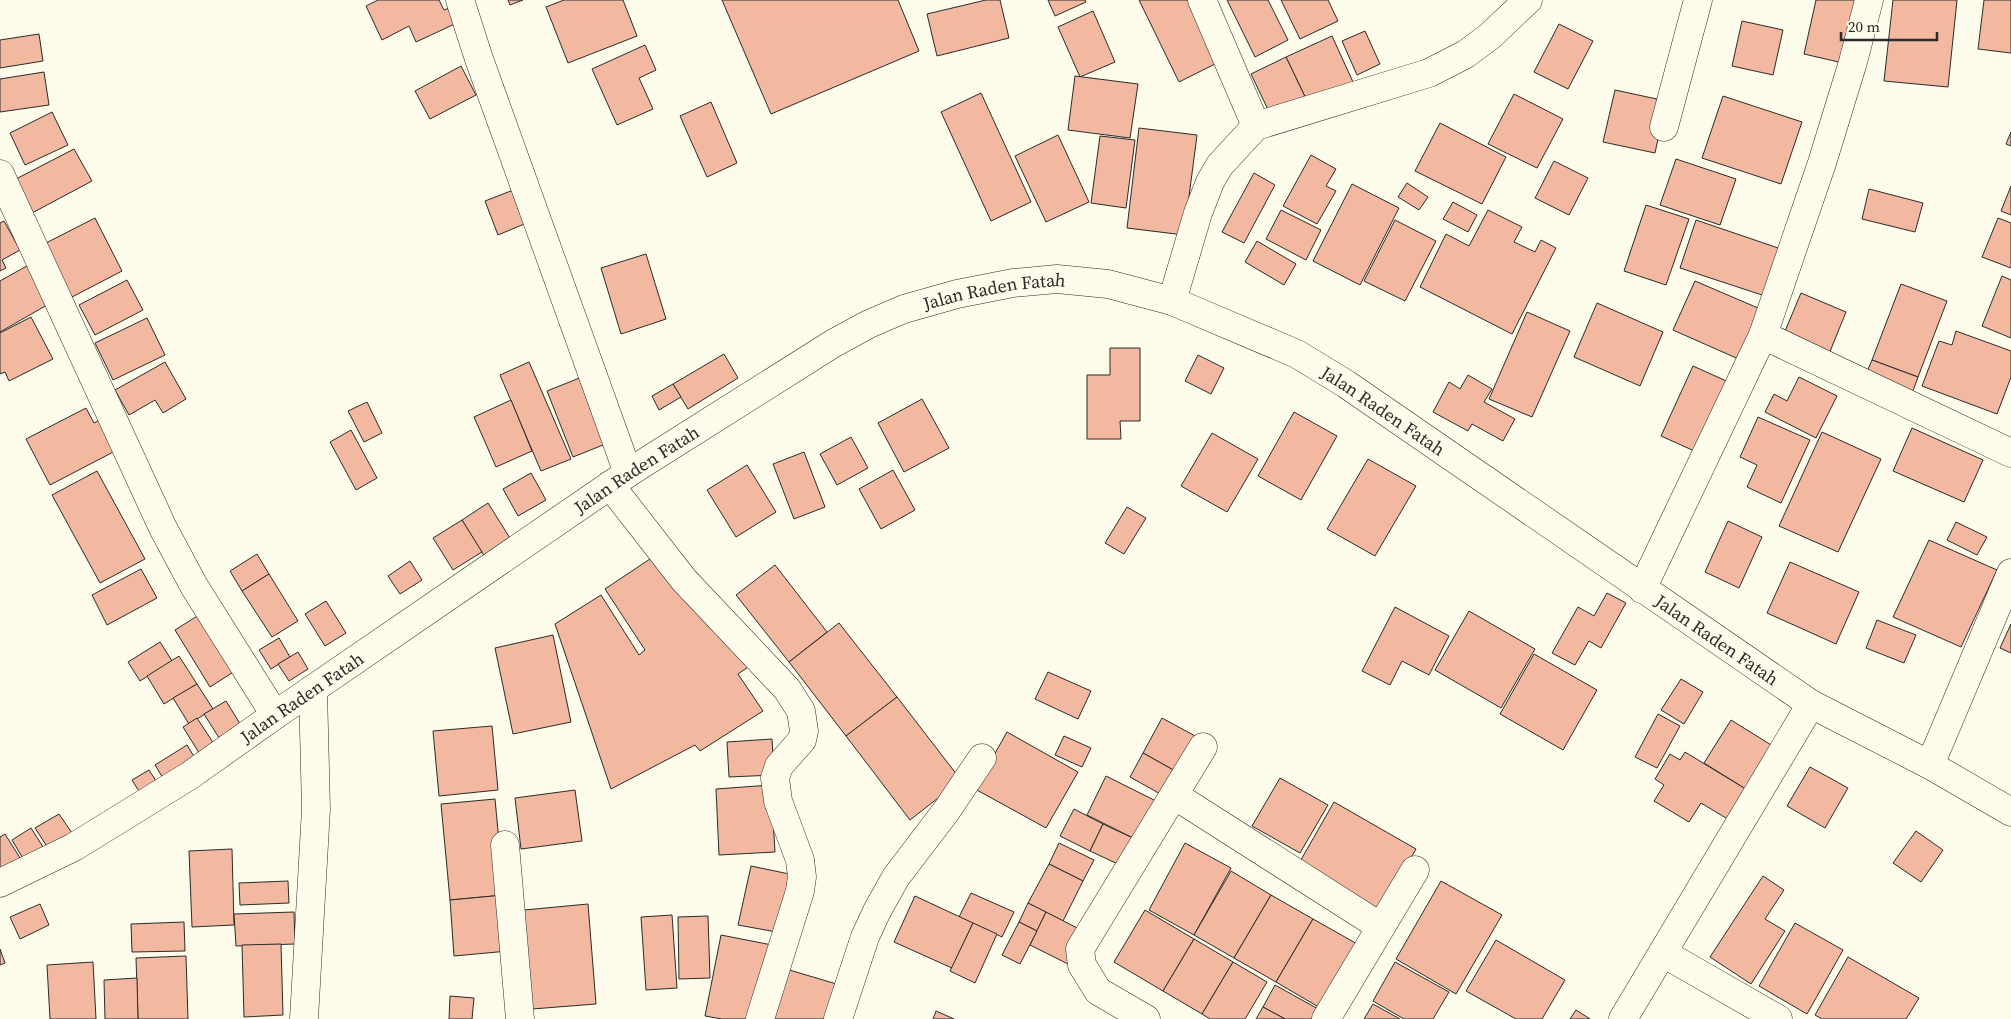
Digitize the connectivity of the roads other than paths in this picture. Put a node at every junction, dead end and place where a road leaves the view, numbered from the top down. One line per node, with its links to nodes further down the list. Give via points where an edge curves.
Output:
1 (460, 0): 12 (main road)
2 (1202, 0): 6 (main road)
3 (1528, 0): 6 (main road, via 1466,54 1429,73)
4 (1698, 0): 7 (main road)
5 (1869, 0): 10 (main road, via 1822,163)
6 (1256, 126): 9 (main road, via 1220,164 1210,182)
7 (1664, 127)
8 (0, 174): 17 (main road, via 163,528 194,586)
9 (1172, 301): 12 (main road, Jalan Raden Fatah, via 1108,284 1057,279 1013,283 904,308 834,343); 14 (main road, Jalan Raden Fatah, via 1298,354)
10 (1763, 335): 11 (main road); 14 (main road)
11 (2011, 453)
12 (619, 479): 15 (main road, Jalan Raden Fatah); 30 (main road, via 684,580 787,689 801,711 802,740 779,766 776,778 778,801 800,860 802,877)
13 (2011, 573): 20 (main road)
14 (1642, 589): 16 (main road, Jalan Raden Fatah)
15 (313, 690): 17 (main road, Jalan Raden Fatah); 28 (main road, via 316,809)
16 (1811, 704): 20 (main road, Jalan Raden Fatah); 27 (main road)
17 (275, 715): 25 (main road, Jalan Raden Fatah, via 127,815 74,847)
18 (1204, 747): 21 (main road)
19 (982, 758): 31 (main road, via 896,877 877,911)
20 (1930, 765): 22 (main road, Jalan Raden Fatah)
21 (1174, 795): 26 (main road); 32 (main road, via 1080,948 1082,965 1098,991)
22 (2011, 812)
23 (505, 845): 29 (main road)
24 (1415, 870): 26 (main road)
25 (0, 883)
26 (1381, 927): 33 (main road)
27 (1663, 953): 34 (main road); 35 (main road)
28 (304, 1019)
29 (520, 1019)
30 (760, 1019)
31 (838, 1019)
32 (1146, 1019)
33 (1326, 1019)
34 (1624, 1019)
35 (1778, 1019)

